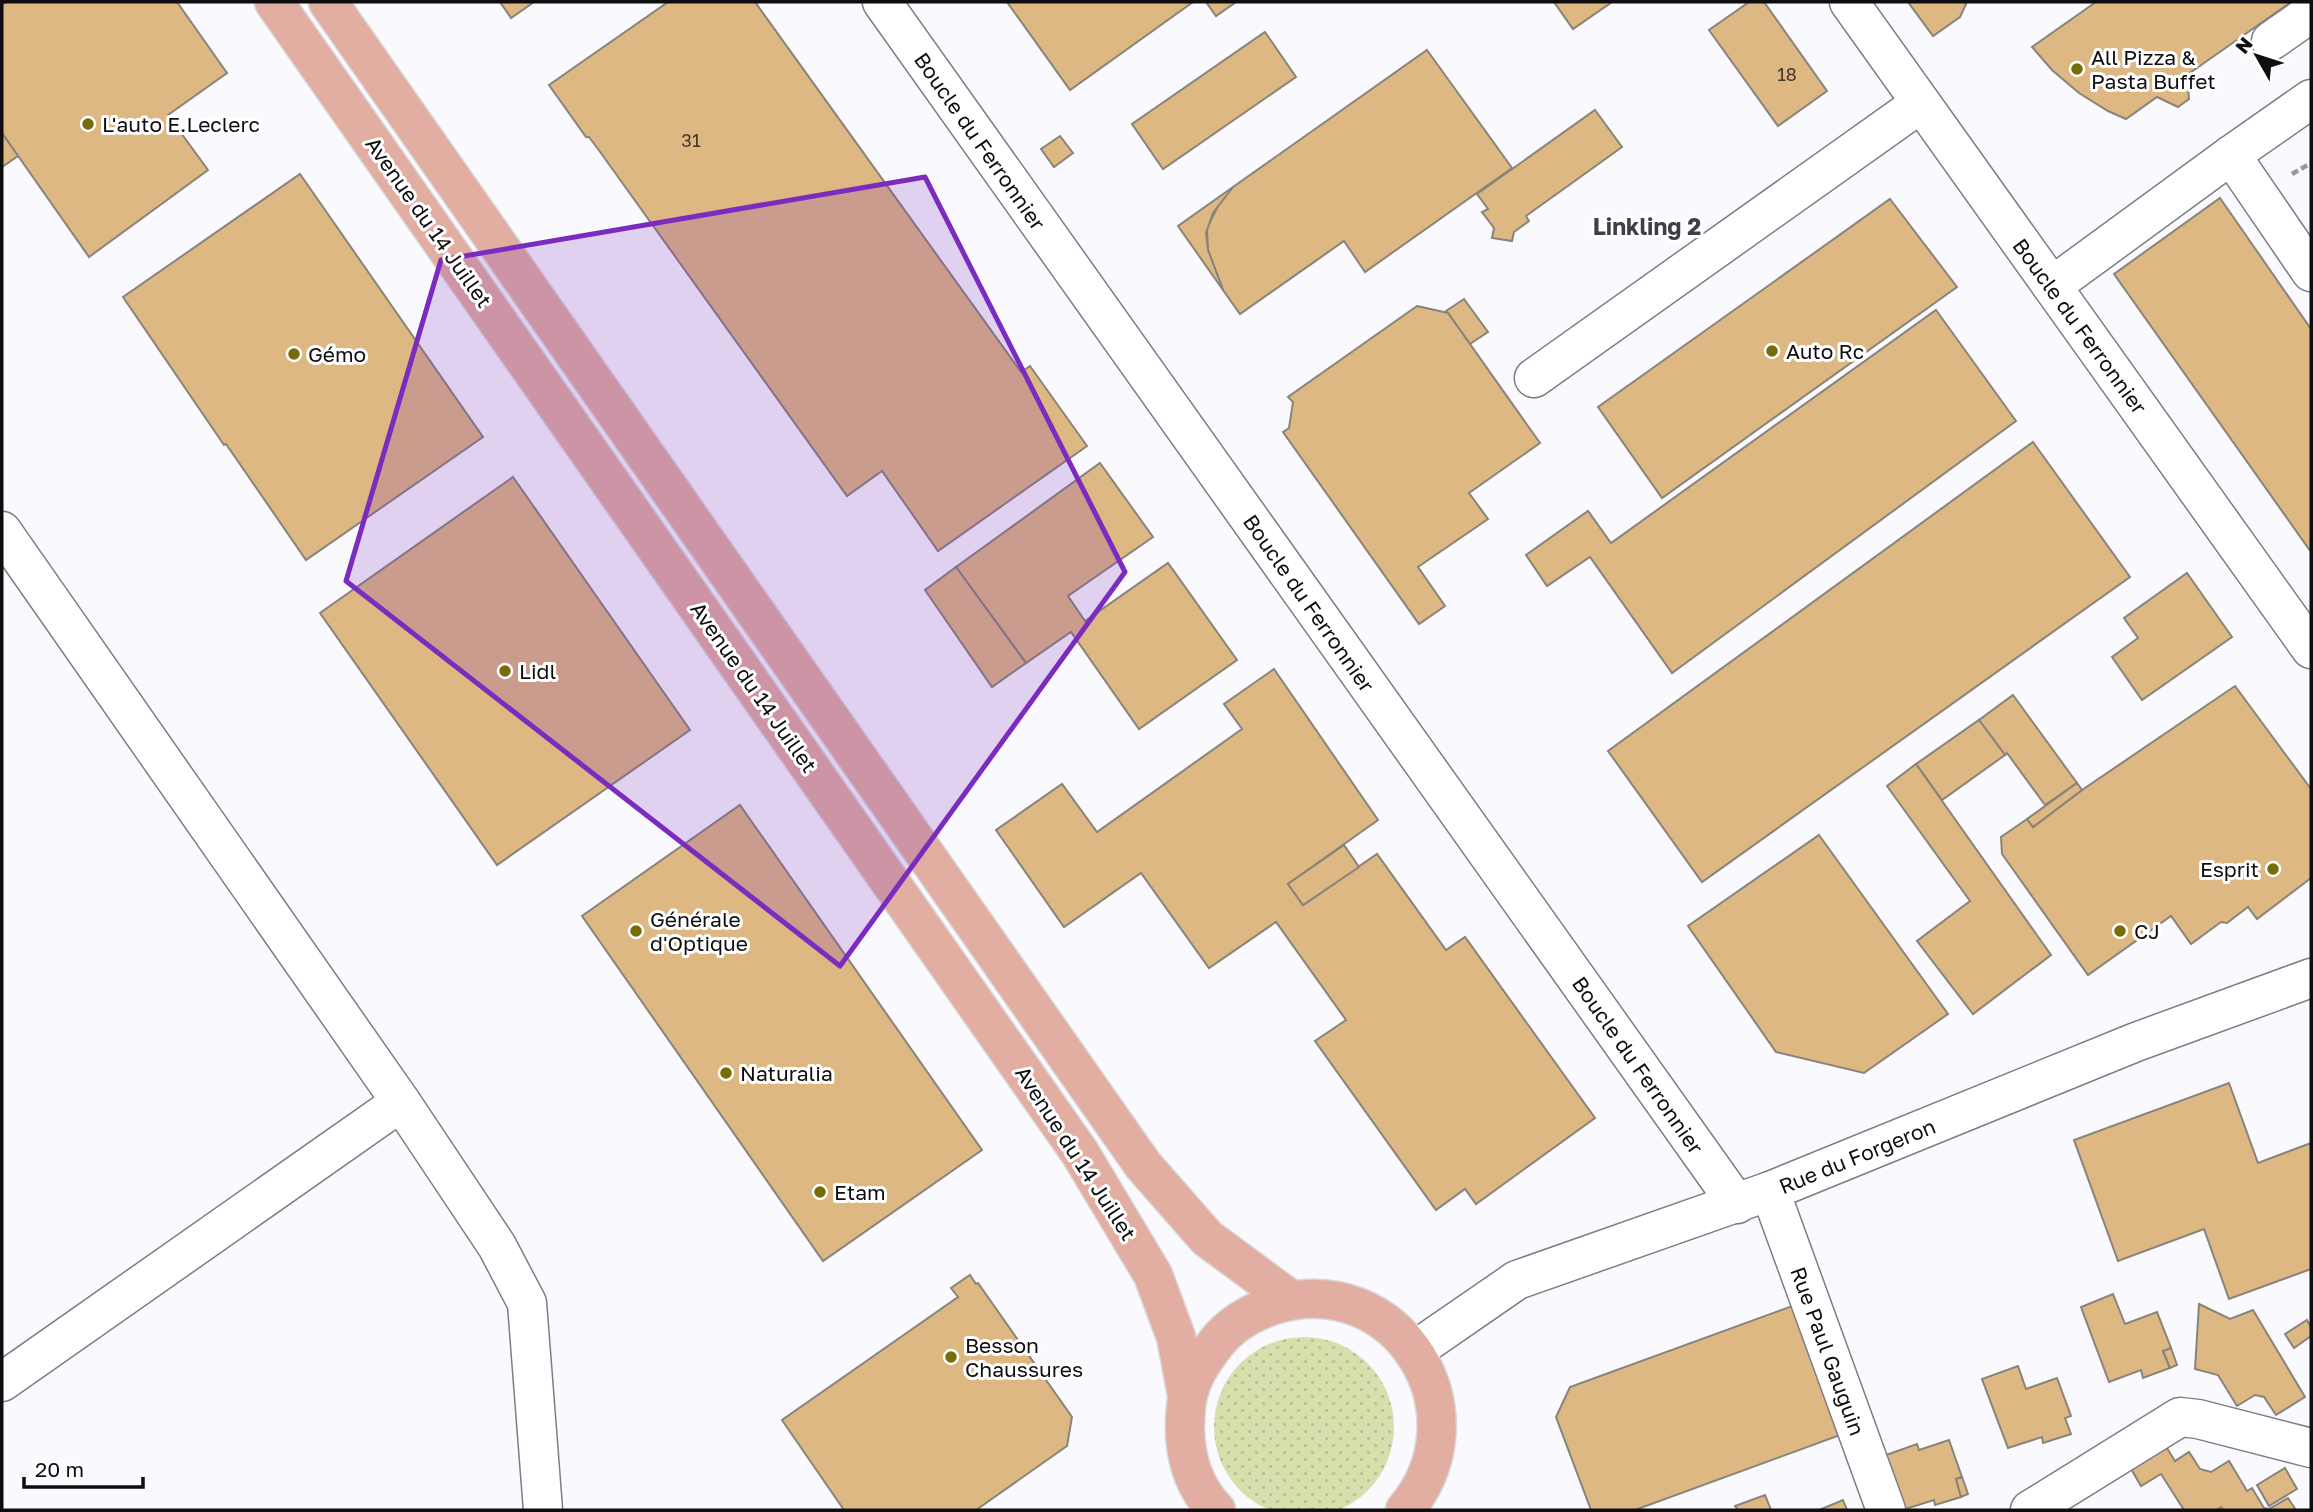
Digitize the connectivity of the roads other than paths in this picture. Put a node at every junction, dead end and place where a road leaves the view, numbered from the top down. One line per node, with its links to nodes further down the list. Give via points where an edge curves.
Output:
1 (274, 2): 21 (main road, Avenue du 14 Juillet, via 1080,1153 1153,1275 1176,1337)
2 (328, 2): 18 (main road, Avenue du 14 Juillet, via 1143,1165 1207,1238)
3 (881, 2): 17 (street, Boucle du Ferronnier)
4 (1849, 2): 8 (street, Boucle du Ferronnier)
5 (2311, 13): 6 (street)
6 (2271, 41)
7 (2311, 99): 9 (street)
8 (1922, 103): 11 (street, Boucle du Ferronnier); 12 (street)
9 (2231, 155): 10 (street); 11 (street)
10 (2311, 272)
11 (2052, 285): 14 (street, Boucle du Ferronnier)
12 (1534, 378)
13 (2, 531): 16 (street)
14 (2309, 643)
15 (2308, 987): 17 (street, Rue du Forgeron, via 2136,1042)
16 (401, 1102): 20 (street); 25 (street, via 497,1246 527,1303)
17 (1754, 1197): 19 (street, Rue du Forgeron, via 1517,1280); 26 (street, Rue Paul Gauguin)
18 (1291, 1300): 19 (main road, via 1326,1300 1360,1308 1390,1326); 21 (main road, via 1255,1311 1225,1332 1202,1361)
19 (1414, 1351): 23 (main road, via 1431,1384 1438,1421 1434,1458)
20 (2, 1382)
21 (1187, 1395): 24 (main road, via 1183,1431)
22 (2311, 1448): 27 (street, via 2180,1417)
23 (1417, 1505)
24 (1204, 1507)
25 (543, 1510)
26 (1886, 1510)
27 (2030, 1510)

